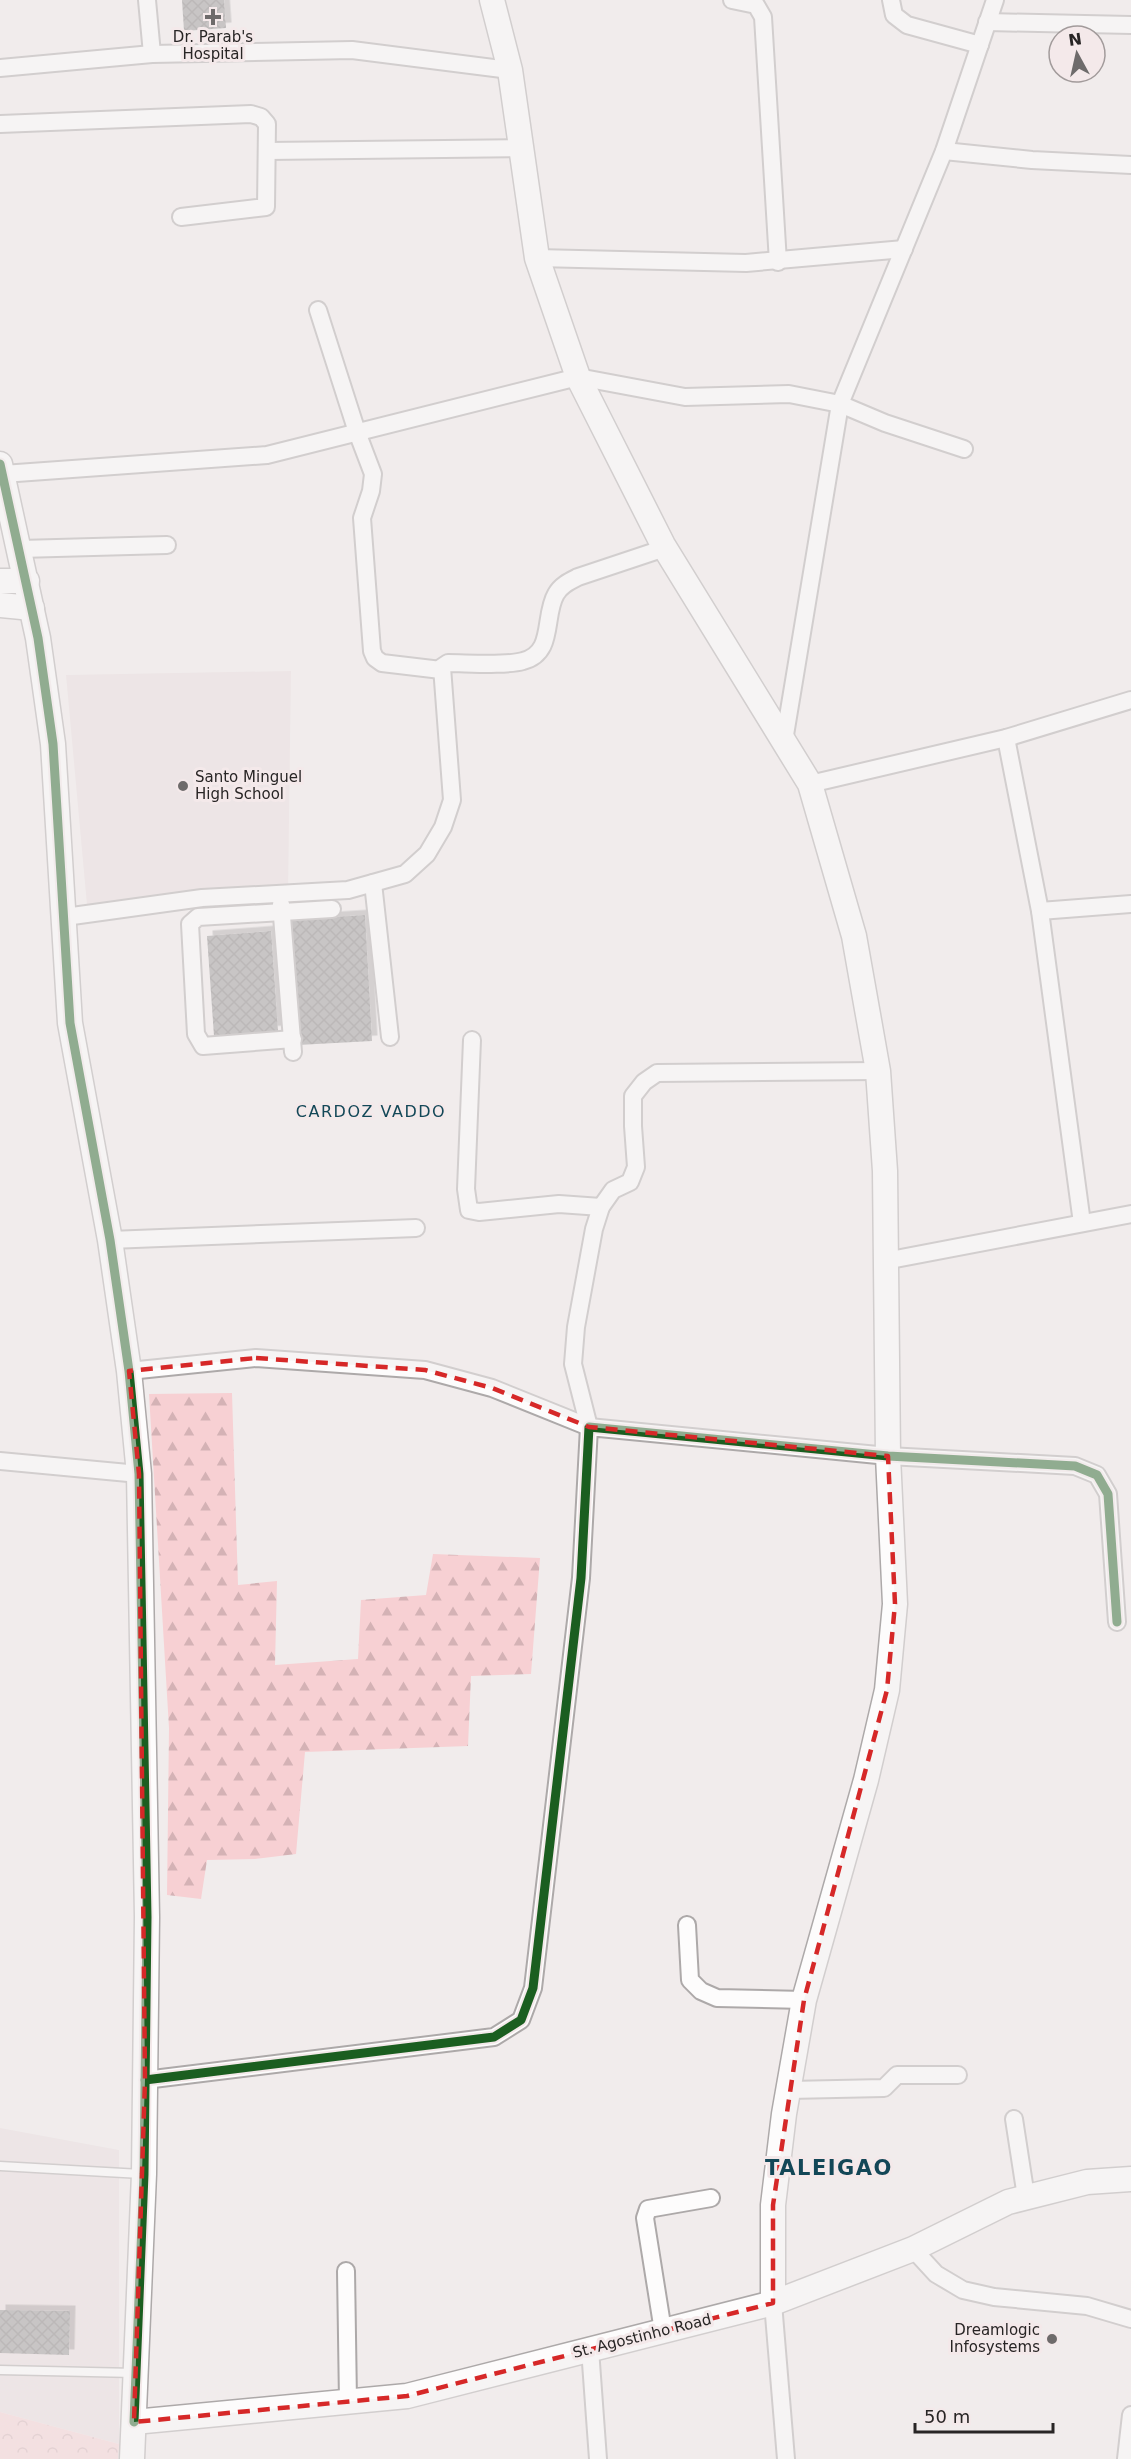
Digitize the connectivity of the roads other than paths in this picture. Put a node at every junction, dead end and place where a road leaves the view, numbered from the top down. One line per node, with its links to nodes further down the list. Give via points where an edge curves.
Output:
1 (147, 0): 9 (street)
2 (492, 0): 11 (main road)
3 (732, 0): 20 (street, via 756,5 763,17)
4 (891, 0): 8 (street, via 894,15 907,25)
5 (995, 0): 6 (street)
6 (987, 22): 7 (street); 8 (street)
7 (1131, 25)
8 (980, 45): 15 (street)
9 (152, 54): 10 (street); 11 (street, via 352,50)
10 (0, 68)
11 (510, 70): 13 (main road)
12 (0, 124): 14 (street, via 251,114 267,124)
13 (523, 148): 14 (street); 19 (main road)
14 (267, 151): 17 (street, via 266,207)
15 (944, 151): 16 (street); 18 (street)
16 (1131, 165)
17 (181, 217)
18 (904, 249): 20 (street); 23 (street)
19 (537, 258): 20 (street); 22 (main road)
20 (778, 262)
21 (318, 310): 24 (street)
22 (578, 377): 23 (street, via 685,397 789,394); 24 (street); 28 (main road)
23 (840, 404): 25 (street); 37 (street)
24 (357, 432): 26 (street, via 267,455); 34 (street, via 373,474 362,518 372,651 382,663)
25 (964, 449)
26 (2, 469): 29 (main road)
27 (168, 545): 29 (street)
28 (665, 548): 34 (street, via 565,584 556,595 545,640 536,656 522,662 448,663); 37 (main road)
29 (20, 549): 31 (main road)
30 (0, 581): 31 (main road)
31 (27, 581): 33 (main road)
32 (0, 605): 33 (main road)
33 (32, 608): 45 (main road, via 53,744)
34 (441, 670): 39 (street, via 452,800 443,827 427,854 405,874)
35 (1131, 700): 36 (street)
36 (1006, 738): 38 (street); 43 (street)
37 (784, 741): 38 (main road)
38 (810, 784): 48 (main road, via 854,936)
39 (373, 883): 40 (street, via 348,890); 46 (street)
40 (281, 894): 44 (street); 45 (street, via 202,898)
41 (1131, 904): 43 (street)
42 (332, 909): 44 (street)
43 (1040, 911): 51 (street)
44 (282, 913): 44 (street, via 293,1045 203,1046 196,1034 189,924 198,917)
45 (65, 917): 53 (main road, via 70,1023)
46 (390, 1037)
47 (472, 1040): 49 (street, via 466,1189 469,1210 559,1204)
48 (878, 1071): 49 (street, via 657,1073 633,1096 636,1167 630,1182 613,1190); 54 (main road, via 885,1171)
49 (601, 1207): 56 (street, via 578,1316 573,1364)
50 (1131, 1214): 51 (street)
51 (1082, 1223): 54 (street)
52 (416, 1228): 53 (street)
53 (110, 1240): 55 (main road)
54 (885, 1261): 57 (main road)
55 (129, 1371): 56 (street, via 256,1358 425,1370 492,1388); 59 (main road)
56 (589, 1427): 57 (street); 64 (street, via 580,1578 564,1732 533,1988 520,2020 494,2037)
57 (888, 1456): 60 (street, via 1075,1466 1097,1475 1108,1494); 62 (main road, via 895,1605 887,1690)
58 (0, 1461): 59 (street)
59 (139, 1474): 64 (main road, via 147,1917)
60 (1117, 1623)
61 (687, 1925): 62 (street, via 690,1980 701,1991 717,1998)
62 (804, 2000): 65 (main road)
63 (958, 2075): 65 (street, via 897,2075 884,2088)
64 (145, 2080): 68 (main road)
65 (789, 2090): 74 (main road, via 773,2205)
66 (1014, 2119): 70 (street)
67 (0, 2166): 68 (lane)
68 (144, 2174): 79 (main road)
69 (1131, 2179): 70 (main road, St. Agostinho Road, via 1087,2182)
70 (1026, 2197): 72 (main road, St. Agostinho Road)
71 (711, 2198): 76 (street, via 648,2209 645,2218)
72 (913, 2249): 74 (main road, St. Agostinho Road); 75 (street, via 936,2274 963,2290 1087,2306)
73 (346, 2271): 80 (street)
74 (773, 2303): 76 (main road, St. Agostinho Road); 85 (street)
75 (1131, 2319)
76 (663, 2331): 77 (main road, St. Agostinho Road)
77 (590, 2349): 80 (main road, St. Agostinho Road, via 407,2396); 84 (street)
78 (0, 2370): 79 (lane)
79 (136, 2373): 82 (main road)
80 (348, 2402): 82 (main road, St. Agostinho Road)
81 (1131, 2415): 86 (street)
82 (134, 2422): 83 (main road)
83 (132, 2459)
84 (597, 2459)
85 (786, 2459)
86 (1126, 2459)

